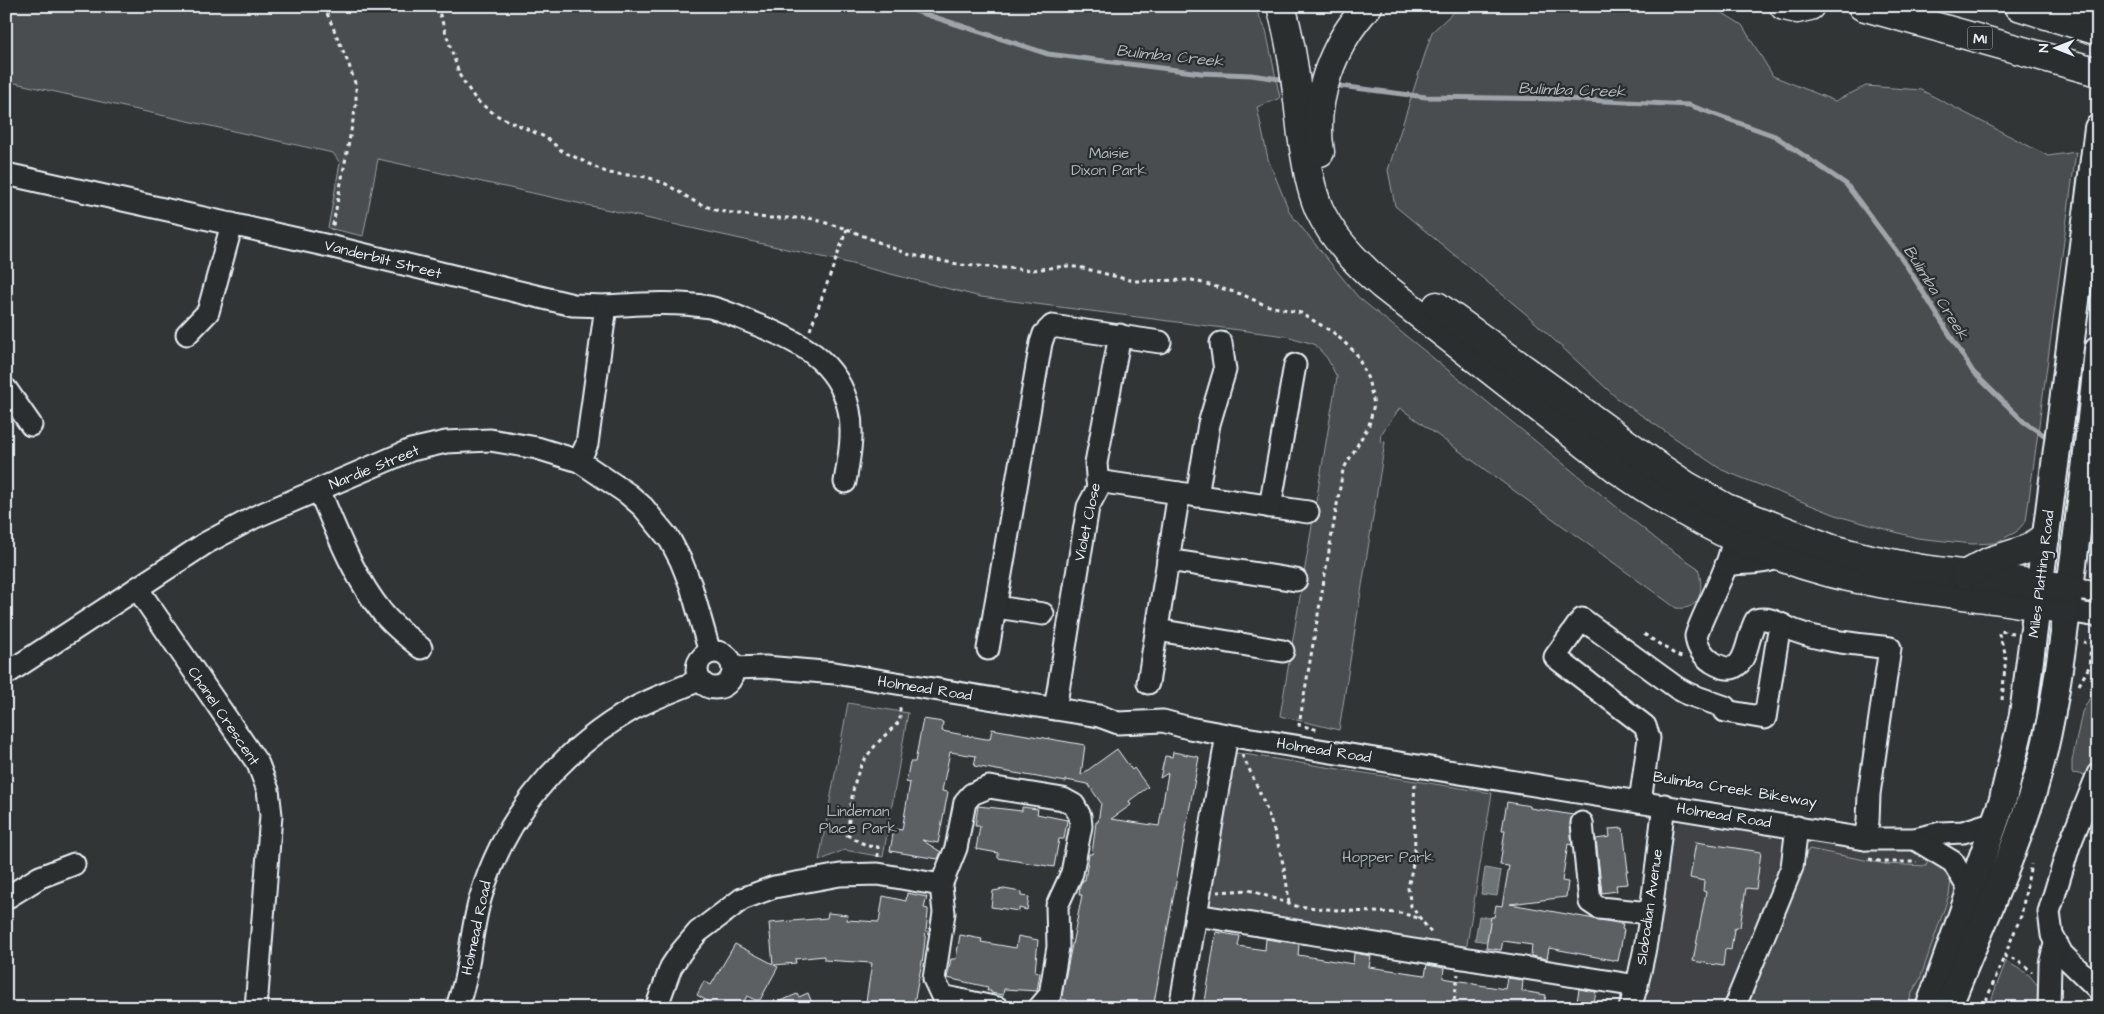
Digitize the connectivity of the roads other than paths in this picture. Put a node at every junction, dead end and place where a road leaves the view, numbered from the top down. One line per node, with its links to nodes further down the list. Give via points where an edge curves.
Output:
1 (1281, 6): 11 (highway)
2 (1368, 6): 11 (highway, via 1349,29)
3 (1784, 6): 4 (highway, via 1797,9)
4 (1810, 6)
5 (1862, 6): 10 (highway, M1)
6 (2018, 6): 9 (highway)
7 (2081, 6): 8 (highway)
8 (2098, 10)
9 (2098, 31)
10 (2098, 72)
11 (1309, 107): 31 (highway, via 1328,188 1346,224 1378,262 1622,440); 33 (highway, via 1306,163 1311,188 1320,210 1349,254 1365,271 1617,470 1658,497)
12 (2098, 128): 13 (main road, Miles Platting Road)
13 (2097, 133): 34 (main road, Miles Platting Road)
14 (6, 174): 15 (street, Vanderbilt Street)
15 (232, 224): 16 (street, Vanderbilt Street, via 573,305); 17 (street, via 208,312)
16 (606, 306): 25 (street, via 587,444); 27 (street, Vanderbilt Street, via 709,307 788,337 803,346 836,376 849,409 851,436)
17 (187, 334)
18 (1120, 335): 19 (street); 26 (street, Violet Close, via 1096,463); 44 (street, via 1052,326 1042,338)
19 (1160, 342)
20 (1221, 343): 29 (street, via 1225,370)
21 (2098, 350): 43 (main road, Miles Platting Road)
22 (1295, 365): 30 (street)
23 (6, 389): 24 (street)
24 (31, 425)
25 (579, 461): 28 (street, Nardie Street, via 537,448 490,440 446,442 411,450); 52 (street, Nardie Street, via 628,494 657,522 670,540 691,586)
26 (1097, 481): 29 (street); 57 (street, Violet Close, via 1098,488 1088,507 1082,534)
27 (846, 482)
28 (320, 490): 40 (street, Nardie Street, via 206,543); 49 (street, via 362,581 382,612)
29 (1188, 495): 30 (street); 36 (street)
30 (1270, 507): 32 (street)
31 (1726, 508): 33 (street); 38 (highway, via 1794,536 1866,558)
32 (1308, 512)
33 (1734, 538): 35 (highway); 37 (street)
34 (2045, 538): 38 (highway, via 2025,550 1990,561); 42 (main road, Miles Platting Road)
35 (1780, 556): 37 (street, via 1771,562); 42 (highway, via 1860,580)
36 (1168, 560): 39 (street); 48 (street)
37 (1726, 565): 47 (street, via 1698,627 1697,644 1702,652 1714,663 1731,667 1739,664 1746,654 1756,620 1770,618)
38 (1964, 575): 42 (highway)
39 (1296, 580)
40 (137, 588): 54 (street, Nardie Street); 76 (street, Chanel Crescent, via 258,764 268,790 271,815)
41 (2098, 592): 43 (street)
42 (2038, 595): 43 (highway); 62 (main road, Miles Platting Road, via 2023,715)
43 (2069, 599): 46 (street); 85 (main road, Miles Platting Road, via 2055,700 2033,792)
44 (996, 607): 45 (street); 50 (street)
45 (1043, 614)
46 (2098, 616)
47 (1782, 625): 60 (street, via 1765,718 1725,709 1688,694 1582,619 1555,657 1646,726 1649,738); 65 (street, via 1822,638 1890,648)
48 (1157, 630): 51 (street); 56 (street)
49 (421, 648)
50 (988, 649)
51 (1283, 651)
52 (710, 653): 53 (street, via 724,654); 55 (street, via 698,664)
53 (733, 668): 55 (street, via 729,683 719,688 708,688); 57 (street, Holmead Road, via 765,667 835,673)
54 (6, 674)
55 (700, 680): 77 (street, Holmead Road, via 654,699 605,726 570,755 533,795 502,842 489,872 480,899)
56 (1148, 683)
57 (1055, 709): 58 (street, Holmead Road, via 1100,716 1118,723 1163,721)
58 (1233, 743): 60 (street, Holmead Road); 72 (street)
59 (2098, 774): 73 (street, via 2069,846 2053,898 2050,924)
60 (1640, 802): 61 (street, Holmead Road)
61 (1664, 806): 64 (street, Holmead Road); 71 (street, Slobodian Avenue)
62 (1995, 822): 66 (street, Holmead Road, via 1963,832); 69 (main road, Miles Platting Road)
63 (1582, 823): 71 (street, via 1590,902 1599,908)
64 (1797, 827): 65 (street, Holmead Road); 83 (street, via 1792,867)
65 (1865, 839): 66 (street, Holmead Road)
66 (1915, 839): 69 (street, via 1953,862)
67 (74, 864): 70 (street, via 40,876)
68 (941, 885): 78 (street, via 870,874 774,887 735,904 698,932 668,974); 79 (street, via 944,913 934,972 936,986 946,998); 80 (street, via 956,848 965,802 972,794 989,787 1063,798 1074,804 1081,826 1072,873 1057,906 1058,947 1050,995)
69 (1971, 893): 84 (main road, Miles Platting Road)
70 (6, 898)
71 (1650, 914): 74 (street, Slobodian Avenue)
72 (1196, 915): 74 (street); 81 (street)
73 (2055, 944): 75 (street); 86 (street, via 2050,964)
74 (1637, 986): 82 (street, Slobodian Avenue)
75 (2098, 989)
76 (256, 1008)
77 (457, 1008)
78 (656, 1008)
79 (998, 1008)
80 (1039, 1008)
81 (1180, 1008)
82 (1630, 1008)
83 (1734, 1008)
84 (1929, 1008)
85 (1948, 1008)
86 (2049, 1008)

